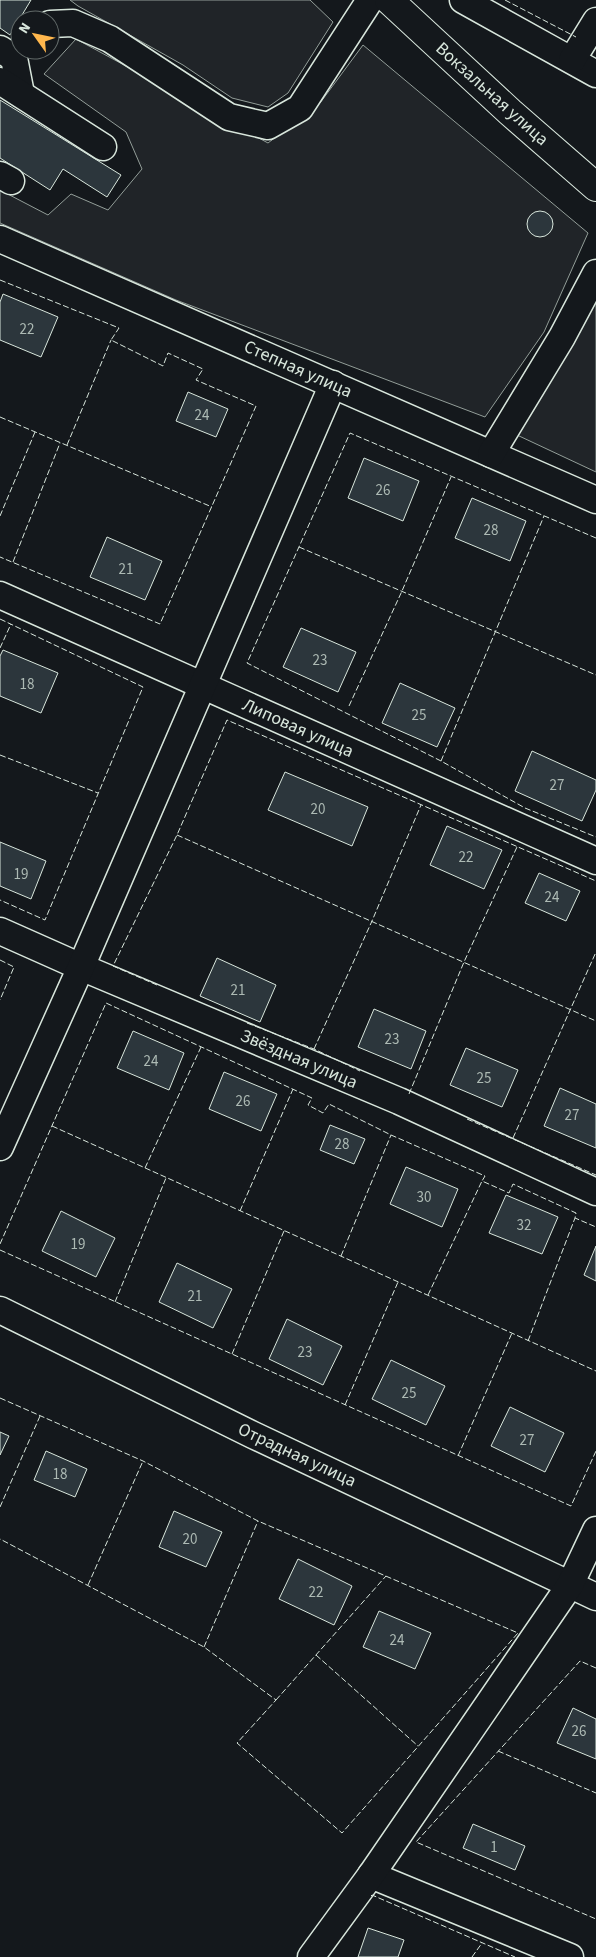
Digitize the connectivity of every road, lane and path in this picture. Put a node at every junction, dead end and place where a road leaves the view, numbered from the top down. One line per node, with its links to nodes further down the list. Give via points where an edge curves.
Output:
1 (370, 0): 5 (street, via 300,108 268,126 229,117 110,39 73,23)
2 (389, 0): 11 (main road, Вокзальная улица)
3 (463, 0): 7 (street)
4 (596, 21): 7 (street)
5 (60, 24)
6 (12, 60): 9 (street)
7 (572, 60): 8 (street)
8 (596, 74)
9 (10, 88): 10 (street)
10 (102, 147)
11 (596, 187)
12 (0, 239): 14 (street, Степная улица)
13 (596, 273): 15 (street, via 562,337)
14 (333, 384): 15 (street, Степная улица); 18 (street)
15 (491, 454): 16 (street, Степная улица)
16 (596, 500)
17 (0, 595): 18 (street, Липовая улица)
18 (202, 685): 19 (street, Липовая улица); 21 (street)
19 (596, 861)
20 (0, 932): 21 (street, Звёздная улица)
21 (81, 967): 22 (street); 23 (street, Звёздная улица, via 399,1101)
22 (0, 1147)
23 (596, 1192)
24 (0, 1310): 26 (street, Отрадная улица, via 253,1435)
25 (596, 1530): 26 (street)
26 (570, 1585): 27 (street, Отрадная улица); 28 (street)
27 (596, 1597)
28 (371, 1875): 29 (street); 30 (street)
29 (311, 1957)
30 (570, 1957)

